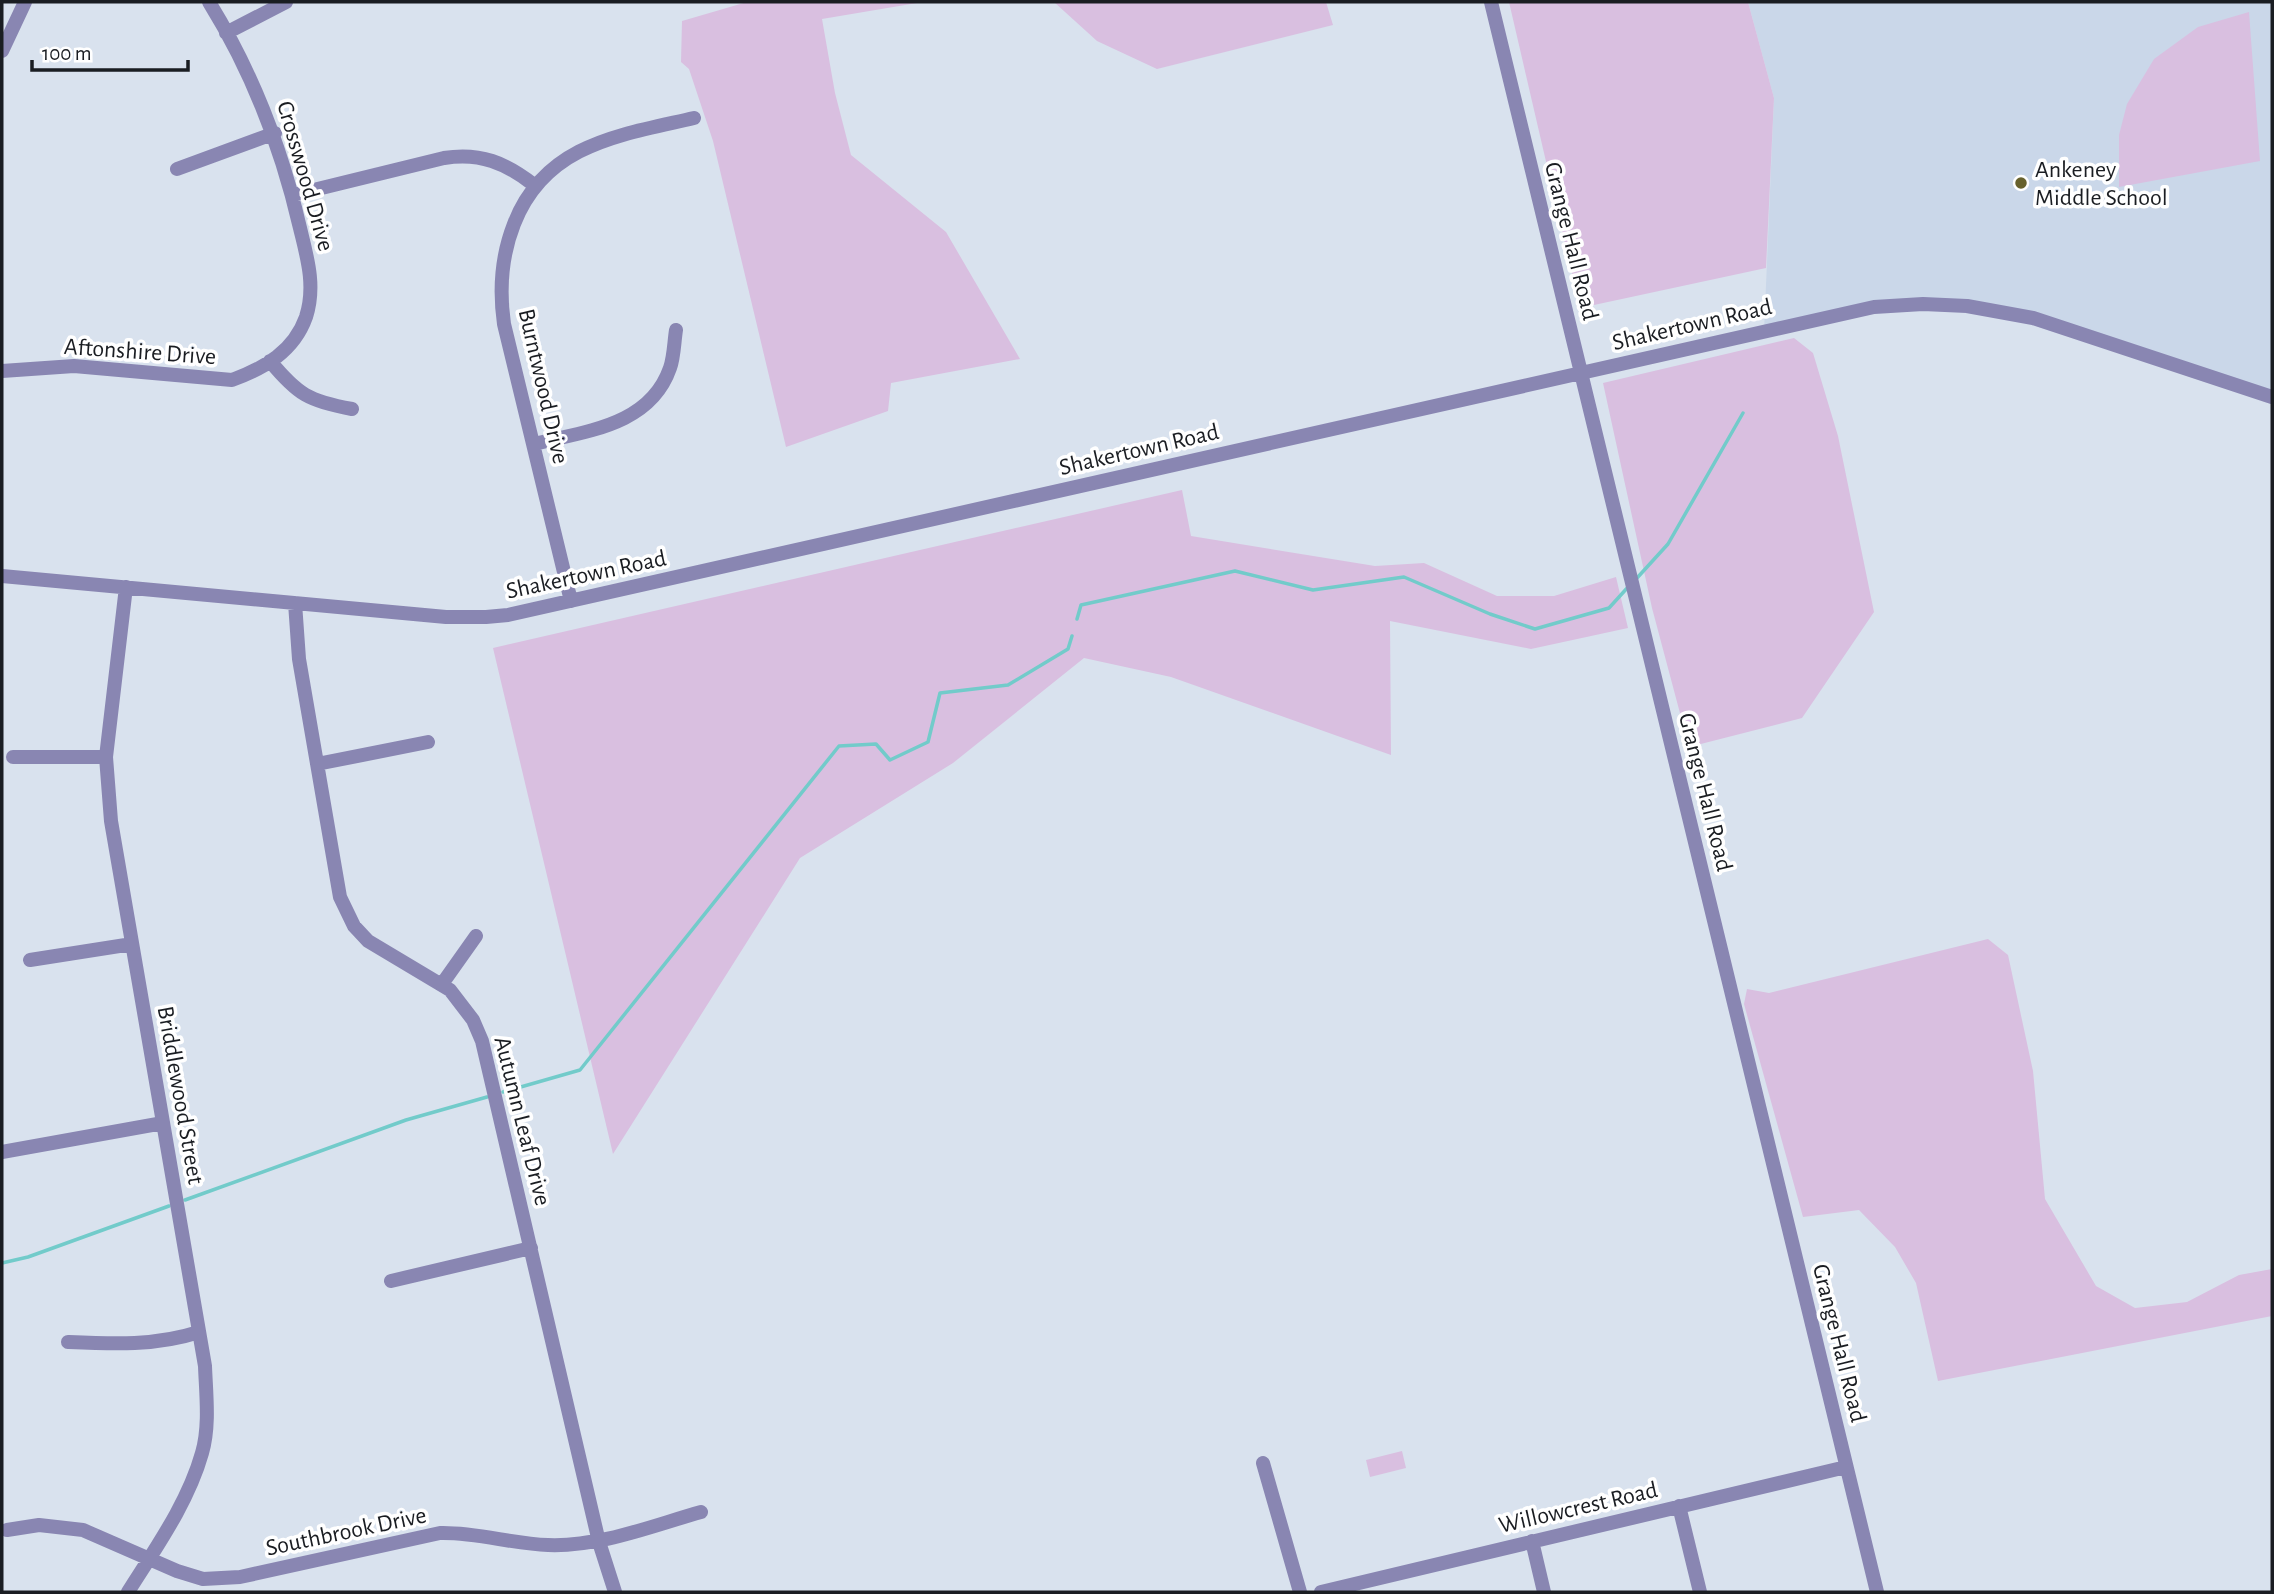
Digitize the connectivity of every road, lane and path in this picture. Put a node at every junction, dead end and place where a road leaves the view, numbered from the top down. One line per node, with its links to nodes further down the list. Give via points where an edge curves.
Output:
1 (25, 2): 6 (street)
2 (209, 2): 5 (street, Crosswood Drive)
3 (286, 2): 5 (street)
4 (1491, 2): 15 (street, Grange Hall Road)
5 (226, 33): 8 (street, Crosswood Drive)
6 (2, 51)
7 (694, 118): 10 (street, via 591,145)
8 (275, 133): 9 (street); 11 (street, Crosswood Drive)
9 (177, 169)
10 (534, 185): 11 (street, via 501,163 462,156); 18 (street, Burntwood Drive, via 508,239 500,286 504,324)
11 (293, 195): 13 (street, Crosswood Drive, via 310,270 310,298 297,335)
12 (676, 330): 18 (street, via 670,369 640,409 612,425)
13 (270, 361): 14 (street, Aftonshire Drive, via 232,380 74,366); 17 (street, via 305,396)
14 (2, 371)
15 (1581, 373): 16 (street, Shakertown Road, via 1874,307 1966,306 2033,318); 21 (street, Shakertown Road); 38 (street, Grange Hall Road)
16 (2272, 397)
17 (352, 409)
18 (534, 444): 21 (street, Burntwood Drive)
19 (2, 576): 20 (street, Shakertown Road)
20 (126, 587): 22 (street, Shakertown Road); 24 (street, Briddlewood Street)
21 (571, 601): 22 (street, Shakertown Road, via 508,615 468,618)
22 (295, 603): 26 (street, Autumn Leaf Drive, via 299,659)
23 (428, 742): 26 (street)
24 (106, 757): 25 (street); 28 (street, Briddlewood Street, via 111,821)
25 (13, 758)
26 (317, 764): 30 (street, Autumn Leaf Drive, via 345,910 360,934 376,948)
27 (476, 936): 30 (street)
28 (132, 944): 29 (street); 31 (street, Briddlewood Street)
29 (30, 960)
30 (442, 984): 33 (street, Autumn Leaf Drive, via 458,1000 482,1041)
31 (163, 1123): 32 (street); 35 (street, Briddlewood Street)
32 (2, 1152)
33 (531, 1248): 34 (street); 43 (street, Autumn Leaf Drive)
34 (391, 1281)
35 (200, 1332): 36 (street, via 133,1344); 44 (street, Briddlewood Street, via 206,1388 202,1452 184,1498)
36 (68, 1342)
37 (1263, 1463): 47 (street)
38 (1846, 1467): 39 (street, Willowcrest Road); 51 (street, Grange Hall Road)
39 (1679, 1506): 42 (street, Willowcrest Road); 50 (street)
40 (701, 1512): 43 (street, Southbrook Drive)
41 (6, 1530): 44 (street, Southbrook Drive, via 39,1524 83,1530)
42 (1532, 1541): 48 (street, Willowcrest Road); 49 (street)
43 (599, 1542): 44 (street, Southbrook Drive, via 548,1545 465,1532 440,1533 240,1577 203,1578); 46 (street, Autumn Leaf Drive)
44 (149, 1558): 45 (street, Briddlewood Street)
45 (128, 1592)
46 (615, 1592)
47 (1300, 1592)
48 (1321, 1592)
49 (1544, 1592)
50 (1700, 1592)
51 (1877, 1592)

